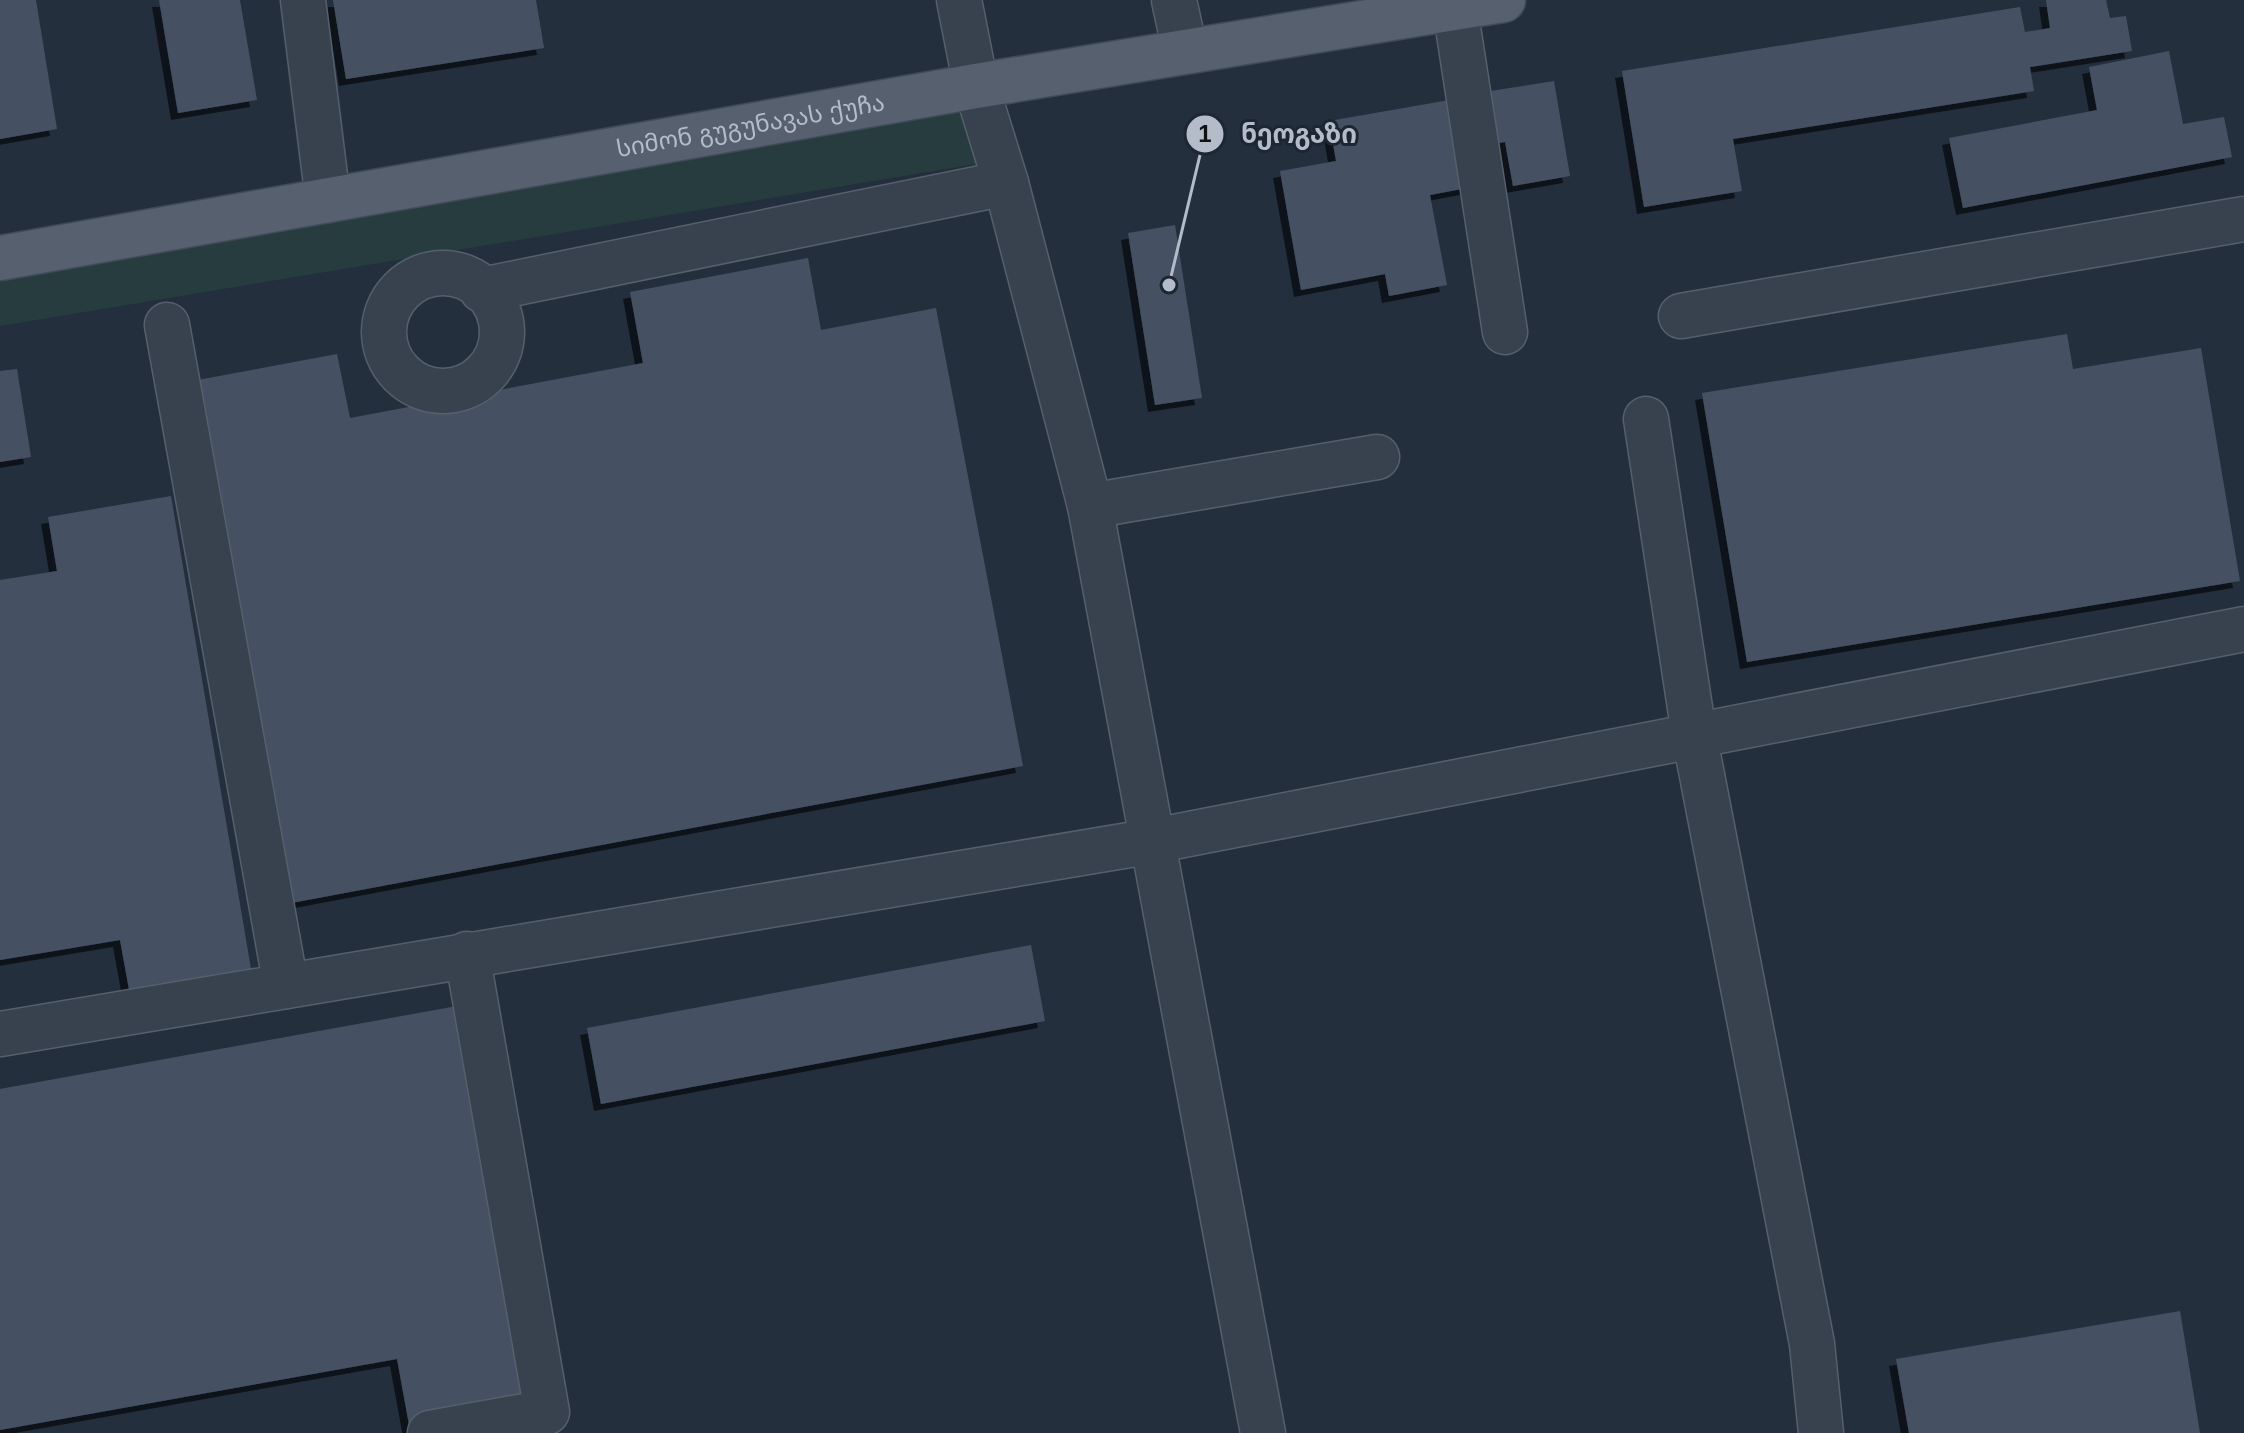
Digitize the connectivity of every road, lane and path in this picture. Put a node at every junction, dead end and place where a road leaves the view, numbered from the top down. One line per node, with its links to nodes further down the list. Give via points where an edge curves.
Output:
1 (303, 0): 10 (lane)
2 (959, 0): 8 (lane)
3 (1174, 0): 7 (lane)
4 (1503, 0): 6 (main road, სიმონ გუგუნავას ქუჩა)
5 (1399, 8): 6 (main road, სიმონ გუგუნავას ქუჩა); 7 (main road, სიმონ გუგუნავას ქუჩა)
6 (1455, 8): 16 (lane)
7 (1185, 51): 8 (main road, სიმონ გუგუნავას ქუჩა)
8 (976, 86): 9 (lane); 10 (main road, სიმონ გუგუნავას ქუჩა)
9 (1006, 183): 13 (lane); 19 (lane)
10 (328, 200): 12 (main road, სიმონ გუგუნავას ქუჩა)
11 (2244, 219): 14 (lane)
12 (0, 258)
13 (482, 290)
14 (1681, 316)
15 (167, 325): 24 (lane)
16 (1505, 332)
17 (1646, 419): 21 (lane)
18 (1377, 457): 19 (lane)
19 (1090, 506): 22 (lane)
20 (2244, 629): 21 (lane)
21 (1694, 734): 22 (lane); 29 (lane, via 1812,1344)
22 (1153, 841): 23 (lane); 28 (lane)
23 (467, 954): 24 (lane); 26 (lane, via 547,1412)
24 (286, 986): 25 (lane)
25 (0, 1034)
26 (481, 1428): 27 (lane)
27 (430, 1433)
28 (1263, 1433)
29 (1821, 1433)

